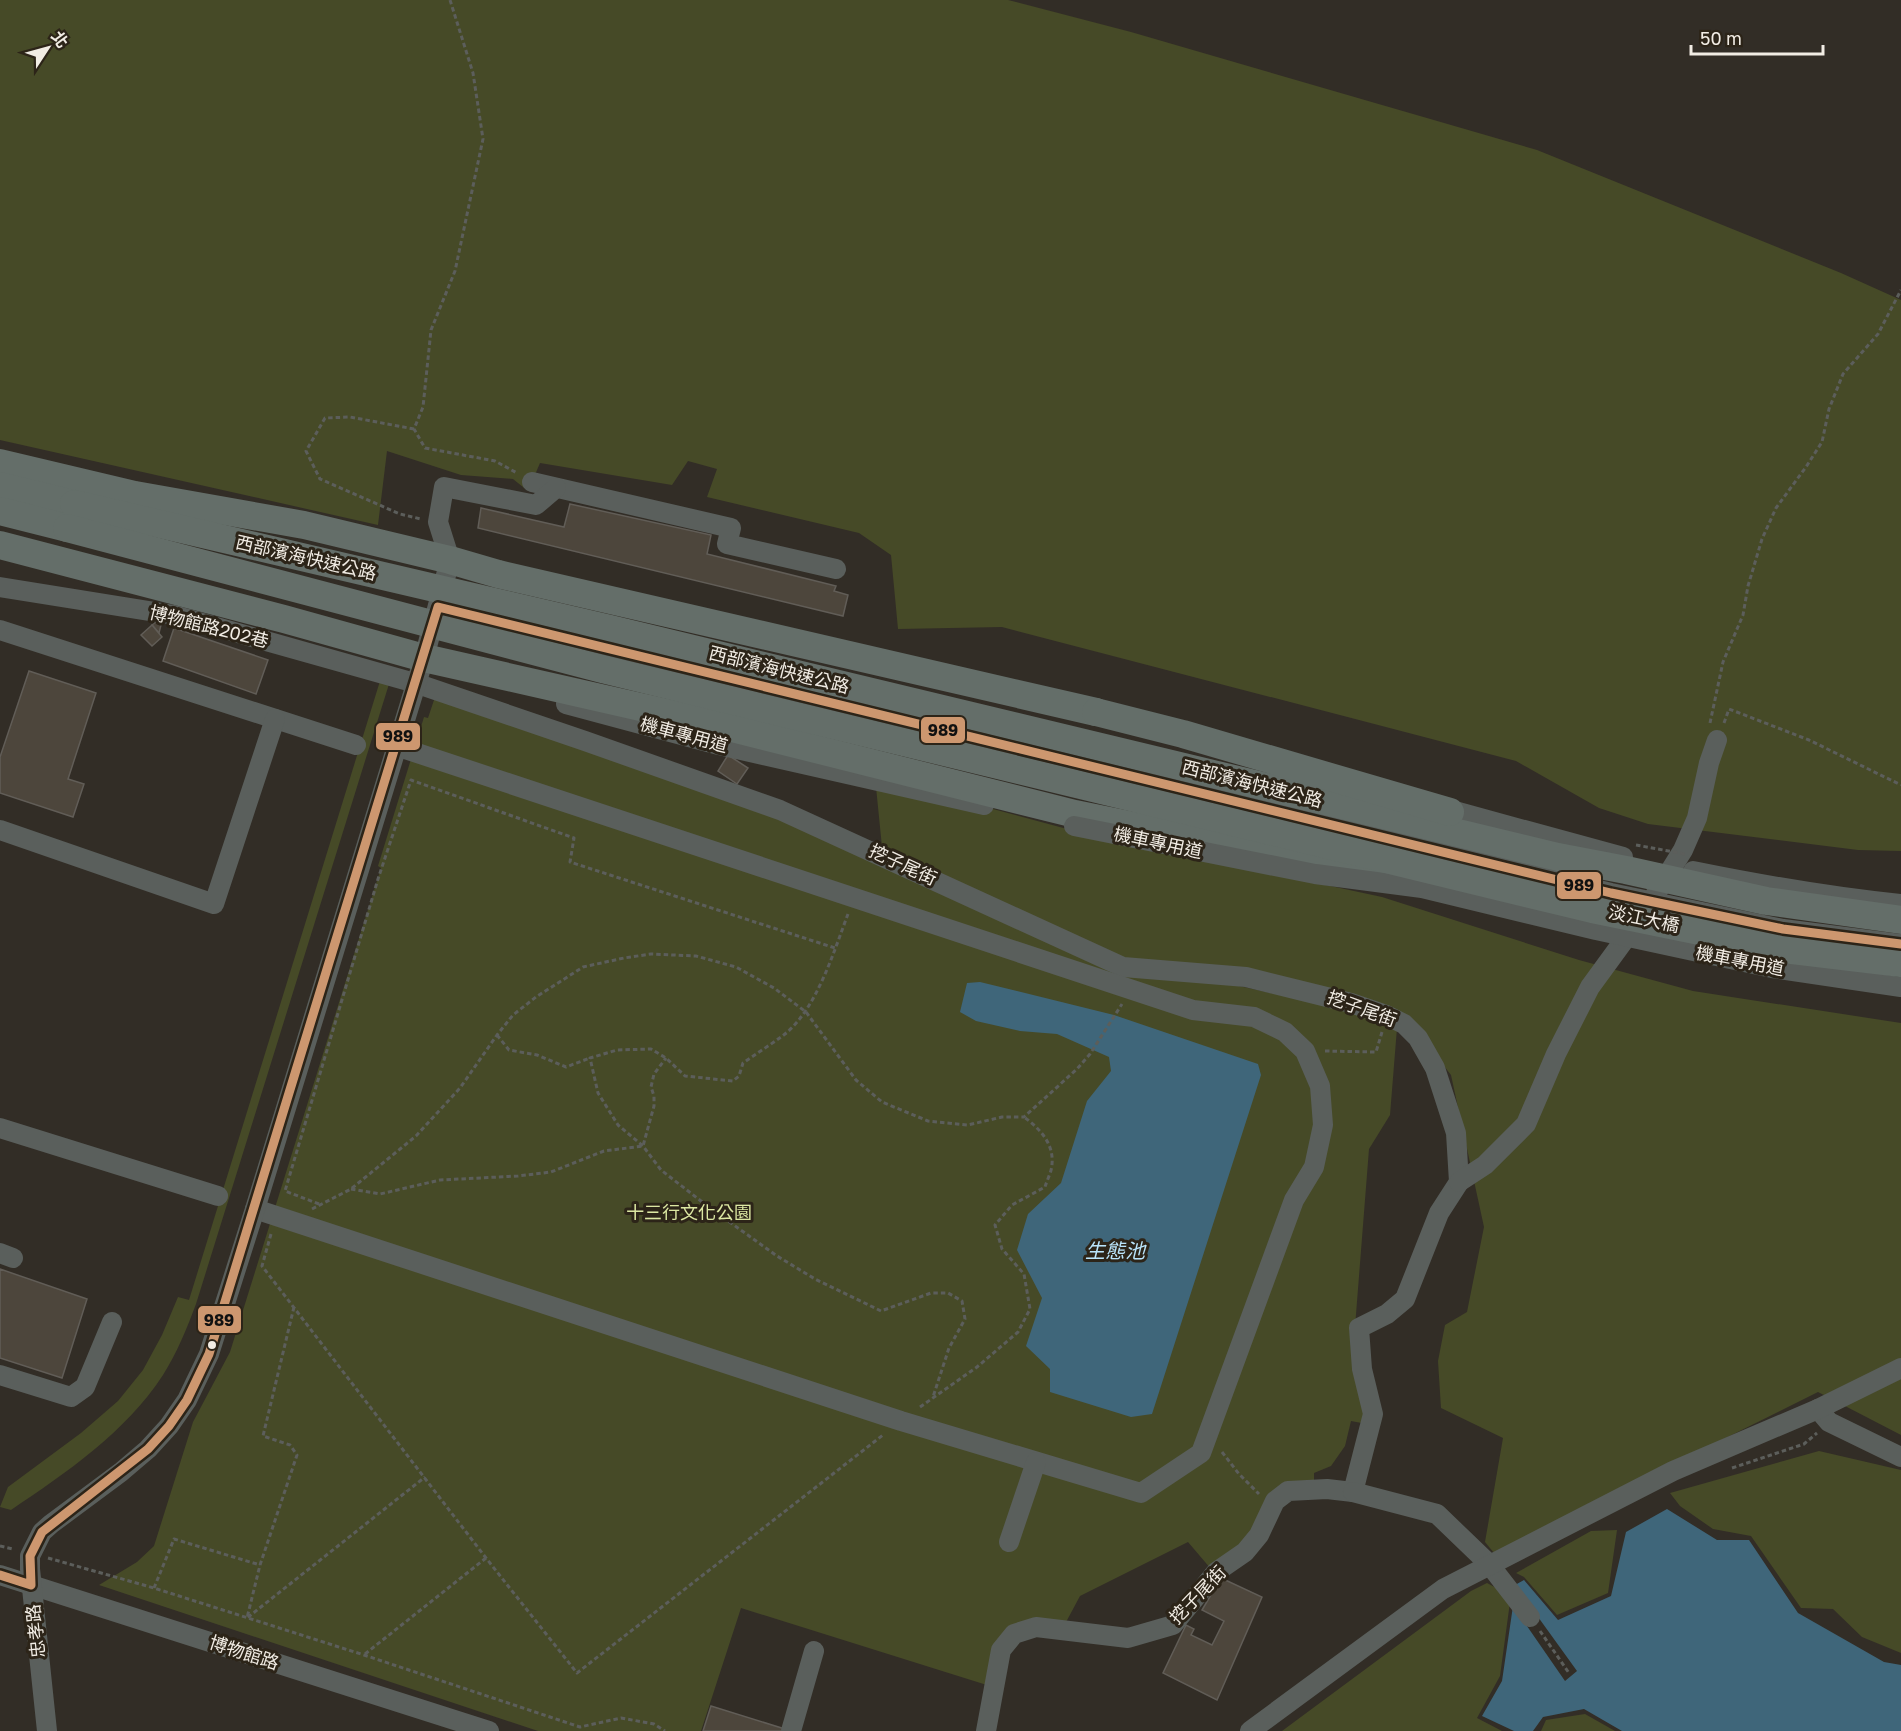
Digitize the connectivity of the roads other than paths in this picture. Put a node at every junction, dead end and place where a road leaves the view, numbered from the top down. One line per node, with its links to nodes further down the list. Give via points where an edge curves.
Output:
1 (0, 463): 7 (highway, via 135,495 304,525)
2 (532, 482): 4 (street)
3 (0, 486): 20 (highway, 西部濱海快速公路, bridge)
4 (555, 488): 7 (street, via 536,505 444,487 438,522); 8 (street, via 731,528 727,544)
5 (0, 511): 21 (highway, 西部濱海快速公路, bridge, via 602,669)
6 (0, 545): 13 (highway, via 284,619)
7 (450, 560): 10 (street, 忠孝路); 11 (highway, via 498,574)
8 (836, 569)
9 (0, 587): 13 (street, 博物館路202巷, via 174,615)
10 (438, 607): 13 (street, 忠孝路); 24 (street, bridge, via 1611,893 1783,928)
11 (741, 624): 20 (highway, bridge, via 1194,737 1439,810 1514,828 1548,846); 22 (street, bridge, via 1102,704 1440,807 1625,857 1766,885)
12 (0, 630): 14 (street)
13 (420, 670): 16 (highway); 18 (street, 忠孝路); 28 (street, 挖子尾街, via 585,741 780,810 1122,967 1246,977 1386,1015 1404,1024 1418,1038 1435,1068 1455,1133)
14 (275, 718): 17 (street); 19 (street, via 214,904)
15 (1713, 732): 28 (street, via 1697,818 1683,849 1644,913 1590,987 1526,1124 1485,1165)
16 (720, 735): 21 (highway, via 1323,868); 26 (street, 機車專用道, bridge, via 1074,826 1316,874 1422,888 1772,968)
17 (356, 745)
18 (396, 746): 30 (street, 忠孝路); 36 (street, via 1193,1010 1254,1017 1285,1032 1305,1051 1320,1086 1323,1125 1314,1167 1294,1200 1201,1453 1141,1493)
19 (0, 830)
20 (1558, 857): 23 (highway, bridge, via 1766,902)
21 (1390, 860): 25 (highway, 淡江大橋, bridge, via 1592,909 1792,950)
22 (1901, 904)
23 (1901, 920)
24 (1901, 944)
25 (1901, 963)
26 (1901, 987)
27 (0, 1128): 29 (street)
28 (1459, 1182): 37 (street, via 1439,1213 1405,1299 1387,1314 1359,1328 1362,1369 1373,1414)
29 (218, 1196)
30 (255, 1209): 36 (street); 41 (street, 忠孝路, via 209,1354 187,1400 148,1449 42,1532 30,1556)
31 (112, 1322): 33 (street, via 85,1387 71,1397)
32 (1901, 1368): 34 (street)
33 (0, 1375)
34 (1823, 1415): 35 (street); 39 (street, via 1673,1471)
35 (1901, 1457)
36 (1036, 1462): 38 (street)
37 (1353, 1492): 39 (street, via 1437,1514); 47 (street, 挖子尾街, via 1288,1491 1275,1501 1259,1535 1245,1552 1216,1572 1173,1625 1128,1638 1036,1626 1014,1634 1001,1650)
38 (1009, 1542)
39 (1489, 1564): 42 (street); 48 (street, via 1443,1589)
40 (0, 1575): 41 (street, 博物館路)
41 (31, 1585): 44 (street, 忠孝路); 45 (street, 博物館路)
42 (1530, 1617)
43 (814, 1651): 46 (street)
44 (47, 1731)
45 (489, 1731)
46 (791, 1731)
47 (986, 1731)
48 (1250, 1731)

